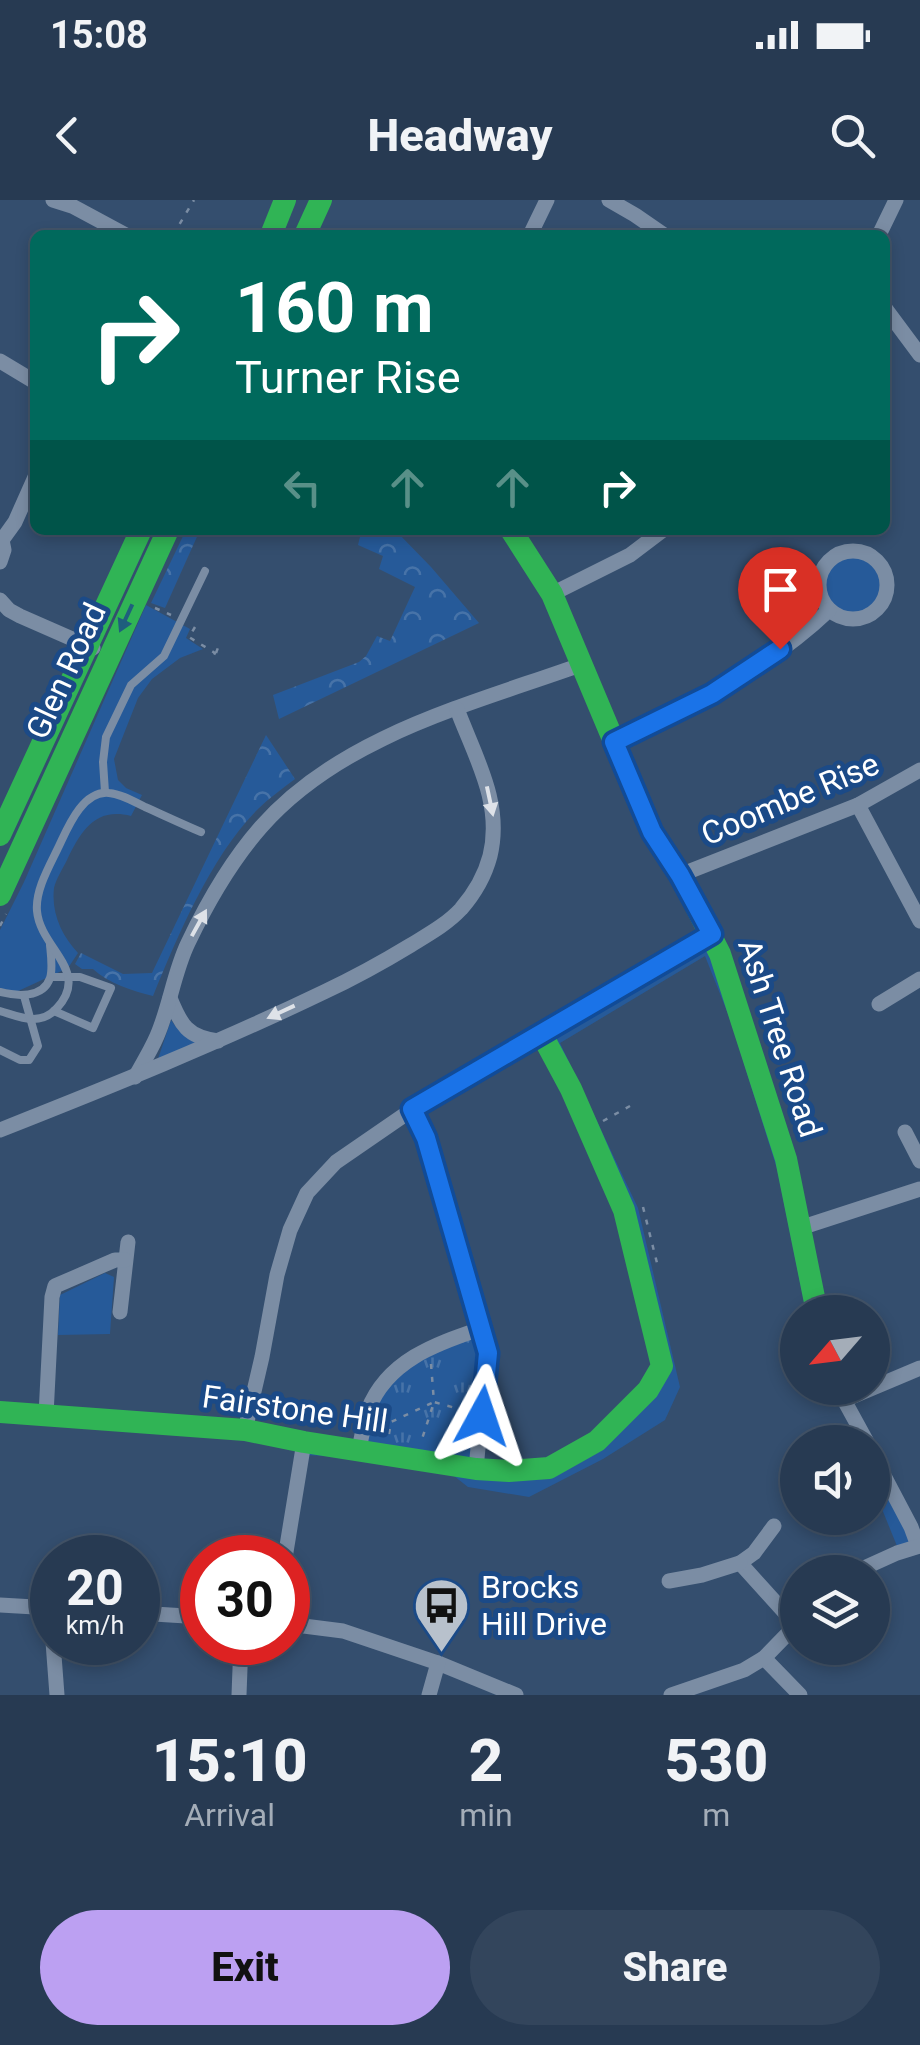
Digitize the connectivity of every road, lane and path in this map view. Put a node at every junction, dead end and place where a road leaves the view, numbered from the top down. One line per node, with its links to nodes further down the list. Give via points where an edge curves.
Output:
1 (53, 200): 8 (street)
2 (194, 200): 9 (path)
3 (285, 200): 10 (main road)
4 (320, 200): 11 (main road)
5 (547, 200): 12 (street)
6 (608, 200): 13 (street)
7 (896, 200): 14 (street)
8 (117, 230)
9 (177, 230)
10 (272, 230)
11 (307, 230)
12 (532, 230)
13 (657, 230)
14 (881, 230)
15 (890, 315): 16 (street)
16 (920, 355)
17 (0, 361): 18 (street)
18 (30, 379)
19 (30, 488): 24 (street)
20 (139, 535): 31 (main road, Glen Road)
21 (166, 535): 34 (main road, Glen Road, one-way to 34)
22 (514, 535): 27 (main road, Ash Tree Road)
23 (656, 535): 27 (street)
24 (1, 540): 25 (street)
25 (0, 562)
26 (205, 571): 40 (lane, via 164,656 131,685 106,737)
27 (552, 594): 36 (main road, Ash Tree Road)
28 (0, 600): 31 (street)
29 (828, 610): 29 (street, via 819,587 824,566 842,552 873,557 886,576 878,608 858,618); 38 (street, via 712,694)
30 (195, 627): 33 (path, via 189,637)
31 (86, 645): 34 (street); 43 (main road, Glen Road)
32 (219, 646): 33 (path)
33 (214, 653): 35 (path)
34 (109, 655): 45 (main road, Glen Road)
35 (211, 660)
36 (584, 664): 37 (street); 38 (main road, Ash Tree Road)
37 (458, 710): 54 (street, one-way to 37, via 187,945 262,826 348,758); 60 (street, one-way to 60, via 494,818 490,856 473,894 442,926 370,970)
38 (614, 742): 44 (main road, Ash Tree Road, via 652,832)
39 (920, 770): 41 (street, Coombe Rise)
40 (105, 792): 42 (lane); 48 (lane, via 79,810 43,881 36,908)
41 (858, 805): 44 (street, Coombe Rise); 46 (street)
42 (201, 832)
43 (0, 835)
44 (680, 875): 47 (main road, Ash Tree Road)
45 (0, 895)
46 (920, 921)
47 (712, 934): 59 (street); 71 (main road, Ash Tree Road, via 786,1159)
48 (50, 946): 49 (lane); 50 (lane)
49 (51, 977): 50 (lane); 53 (lane)
50 (70, 977): 57 (lane); 57 (lane, via 111,988 93,1028)
51 (920, 979): 55 (street)
52 (0, 992): 53 (lane)
53 (24, 996): 58 (lane)
54 (170, 998): 60 (street, via 190,1032); 62 (street)
55 (879, 1004)
56 (1, 1011): 58 (lane)
57 (54, 1011): 58 (lane)
58 (33, 1020): 61 (lane, via 38,1046 29,1060)
59 (541, 1033): 64 (street); 65 (main road, Fairstone Hill)
60 (218, 1041): 62 (street)
61 (0, 1050)
62 (136, 1077): 66 (street)
63 (630, 1106): 65 (path)
64 (412, 1109): 77 (street); 85 (street, via 336,1162 307,1193 277,1275)
65 (588, 1128): 90 (main road, Fairstone Hill, via 624,1210 662,1366 648,1390 597,1441 550,1468)
66 (0, 1130)
67 (905, 1132): 68 (street)
68 (920, 1161)
69 (920, 1189): 71 (street)
70 (639, 1199): 74 (path)
71 (800, 1228): 75 (main road, Ash Tree Road)
72 (128, 1242): 73 (street)
73 (124, 1260): 76 (street); 83 (street, via 49,1282)
74 (658, 1269)
75 (813, 1295)
76 (120, 1312)
77 (480, 1328): 78 (street); 84 (street, via 488,1353)
78 (430, 1346): 81 (path); 87 (street, via 385,1380 368,1409)
79 (920, 1368): 80 (street)
80 (890, 1378)
81 (434, 1402): 84 (path); 88 (path, via 391,1422); 89 (path)
82 (0, 1412): 83 (main road, Fairstone Hill)
83 (46, 1415): 85 (main road, Fairstone Hill)
84 (482, 1416): 90 (street)
85 (245, 1430): 86 (main road, Fairstone Hill)
86 (304, 1442): 87 (main road, Fairstone Hill); 93 (street)
87 (359, 1449): 88 (main road, Fairstone Hill)
88 (385, 1455): 89 (main road, Fairstone Hill)
89 (415, 1460): 90 (main road, Fairstone Hill)
90 (476, 1470)
91 (890, 1488): 94 (street)
92 (774, 1526): 96 (street)
93 (288, 1535)
94 (919, 1546): 95 (street)
95 (890, 1557)
96 (740, 1563): 97 (street); 99 (street)
97 (669, 1581)
98 (0, 1605): 100 (street)
99 (780, 1606)
100 (30, 1607)
101 (310, 1627): 104 (street)
102 (780, 1642): 103 (street)
103 (764, 1658): 111 (street); 112 (street)
104 (438, 1662): 109 (street); 110 (street)
105 (55, 1665): 107 (street)
106 (240, 1665): 108 (street)
107 (57, 1695)
108 (239, 1695)
109 (429, 1695)
110 (516, 1695)
111 (671, 1695)
112 (800, 1695)

